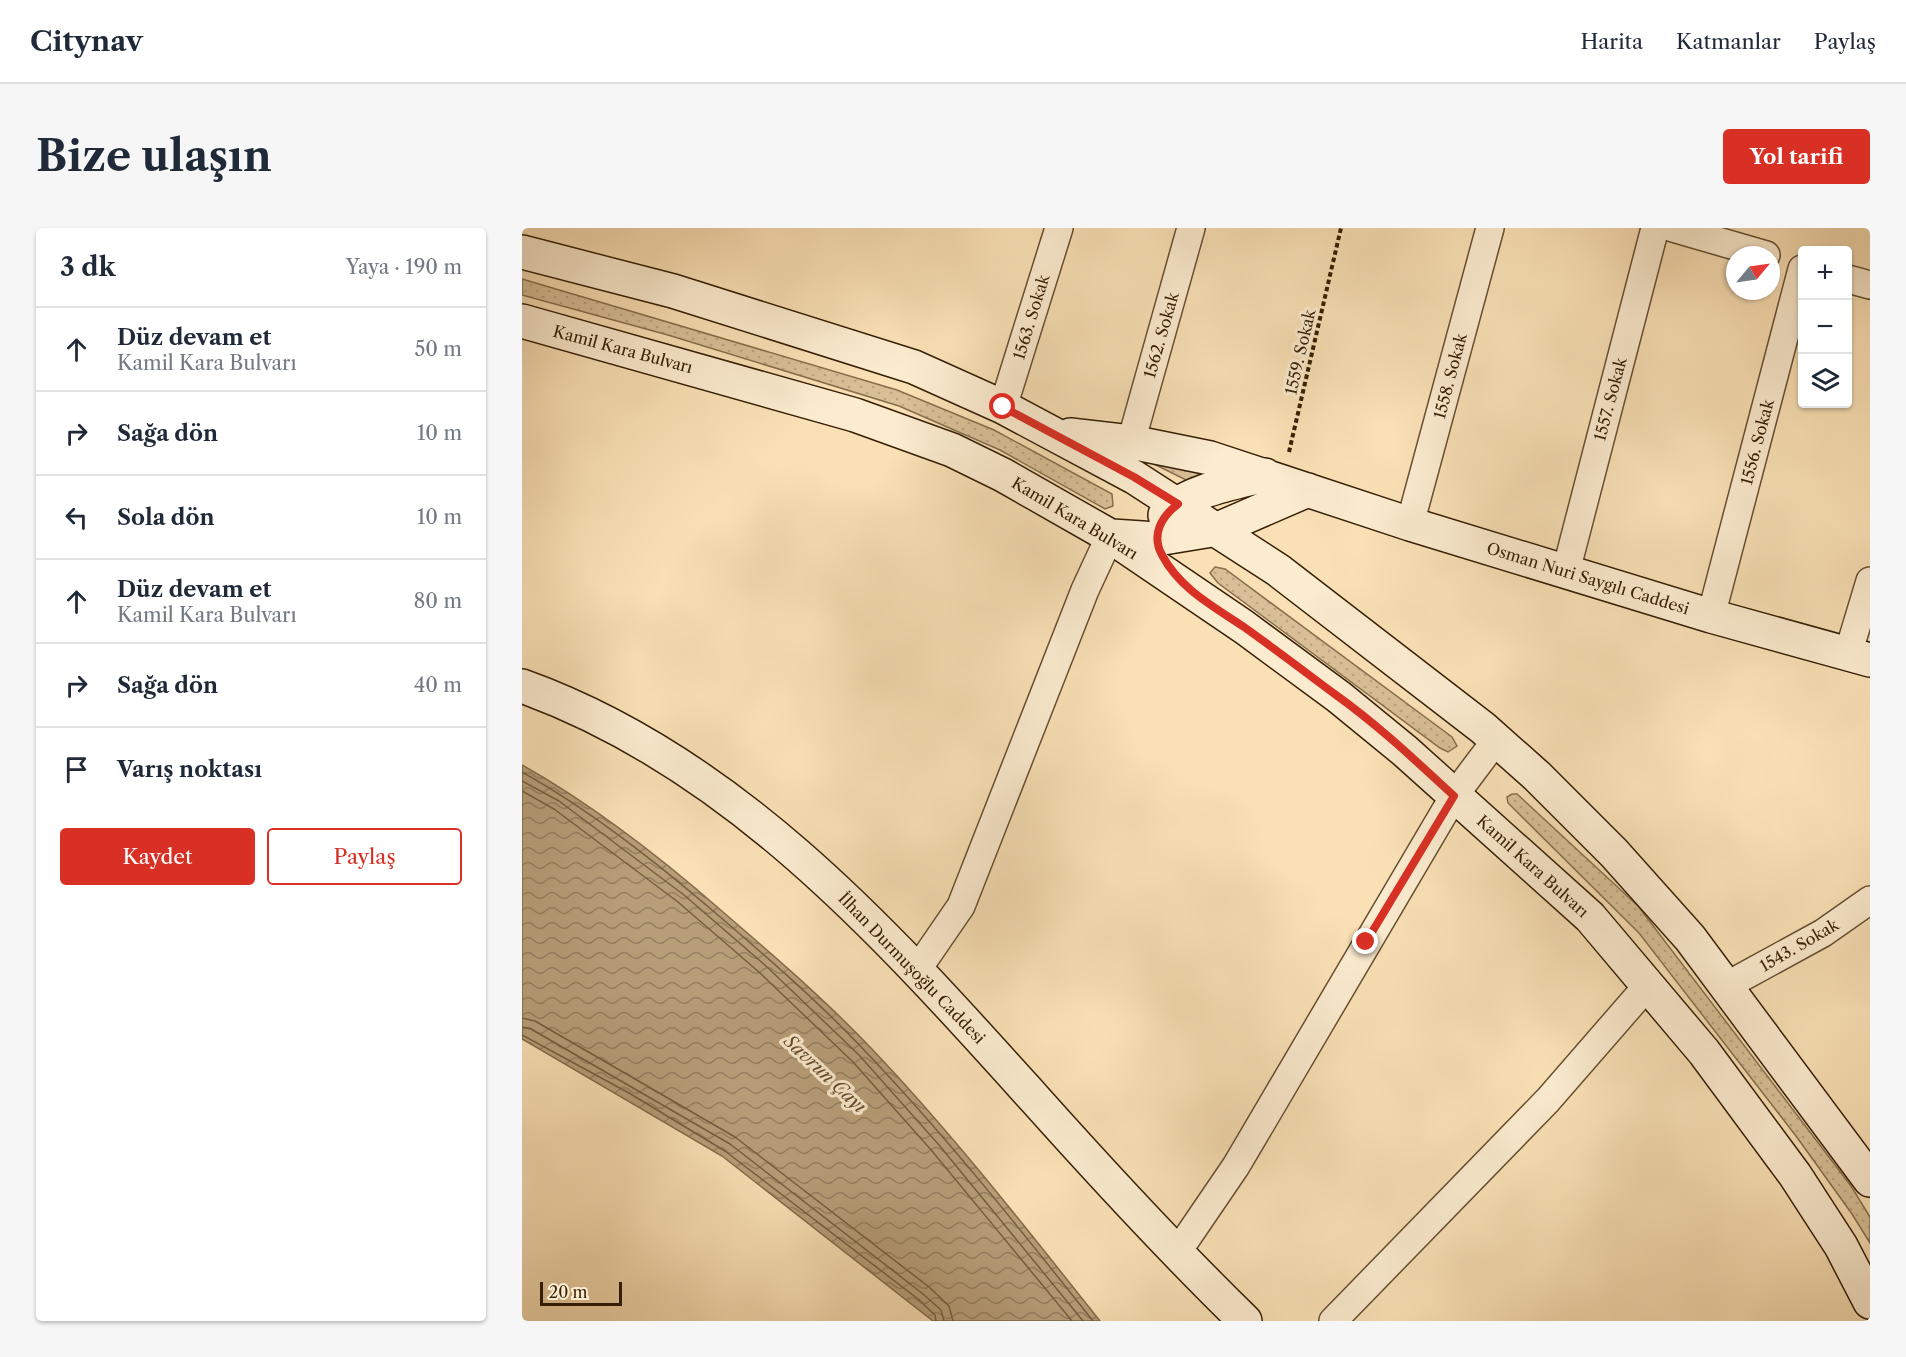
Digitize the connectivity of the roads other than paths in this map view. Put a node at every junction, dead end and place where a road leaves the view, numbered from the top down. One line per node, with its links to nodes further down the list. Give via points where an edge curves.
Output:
1 (1059, 228): 14 (street, 1563. Sokak)
2 (1191, 228): 16 (street, 1562. Sokak)
3 (1490, 228): 19 (street, 1558. Sokak)
4 (1655, 228): 23 (street, 1557. Sokak)
5 (1673, 228): 6 (street)
6 (1735, 246)
7 (522, 252): 14 (main road, via 673,291 914,367)
8 (1780, 259): 9 (street)
9 (1798, 265)
10 (1852, 280): 11 (street)
11 (1870, 285)
12 (1798, 286): 26 (street, 1556. Sokak)
13 (522, 321): 21 (main road, Kamil Kara Bulvarı, via 912,434 1003,475)
14 (1003, 407): 15 (main road)
15 (1056, 434): 16 (main road, Osman Nuri Saygılı Caddesi); 18 (main road)
16 (1131, 442): 17 (main road, Osman Nuri Saygılı Caddesi, via 1210,458)
17 (1285, 482): 18 (main road, via 1225,485); 19 (main road, Osman Nuri Saygılı Caddesi); 20 (main road)
18 (1178, 504): 20 (main road); 22 (main road, via 1167,512)
19 (1410, 524): 23 (main road, Osman Nuri Saygılı Caddesi)
20 (1218, 529): 22 (main road); 29 (main road, via 1398,660)
21 (1110, 536): 22 (main road); 25 (main road, Kamil Kara Bulvarı); 32 (street, via 1085,590 961,906)
22 (1157, 539): 25 (main road, via 1161,553)
23 (1566, 571): 26 (main road, Osman Nuri Saygılı Caddesi)
24 (1870, 581): 27 (street)
25 (1187, 588): 30 (main road, Kamil Kara Bulvarı, via 1339,697)
26 (1711, 616): 27 (main road, Osman Nuri Saygılı Caddesi)
27 (1859, 657)
28 (522, 686): 32 (main road, İlhan Durmuşoğlu Caddesi, via 570,704 676,764 725,797 819,872)
29 (1496, 740): 30 (street); 34 (main road, via 1537,776 1652,893)
30 (1454, 796): 33 (main road, Kamil Kara Bulvarı, via 1590,917); 36 (street, via 1236,1166)
31 (1870, 900): 34 (street, 1543. Sokak, via 1823,933)
32 (916, 969): 36 (main road, İlhan Durmuşoğlu Caddesi)
33 (1648, 985): 37 (main road, Kamil Kara Bulvarı, via 1704,1052 1795,1174); 39 (street, via 1548,1100)
34 (1726, 986): 35 (main road)
35 (1870, 1180)
36 (1176, 1254): 38 (main road, İlhan Durmuşoğlu Caddesi)
37 (1870, 1302)
38 (1245, 1321)
39 (1333, 1321)

